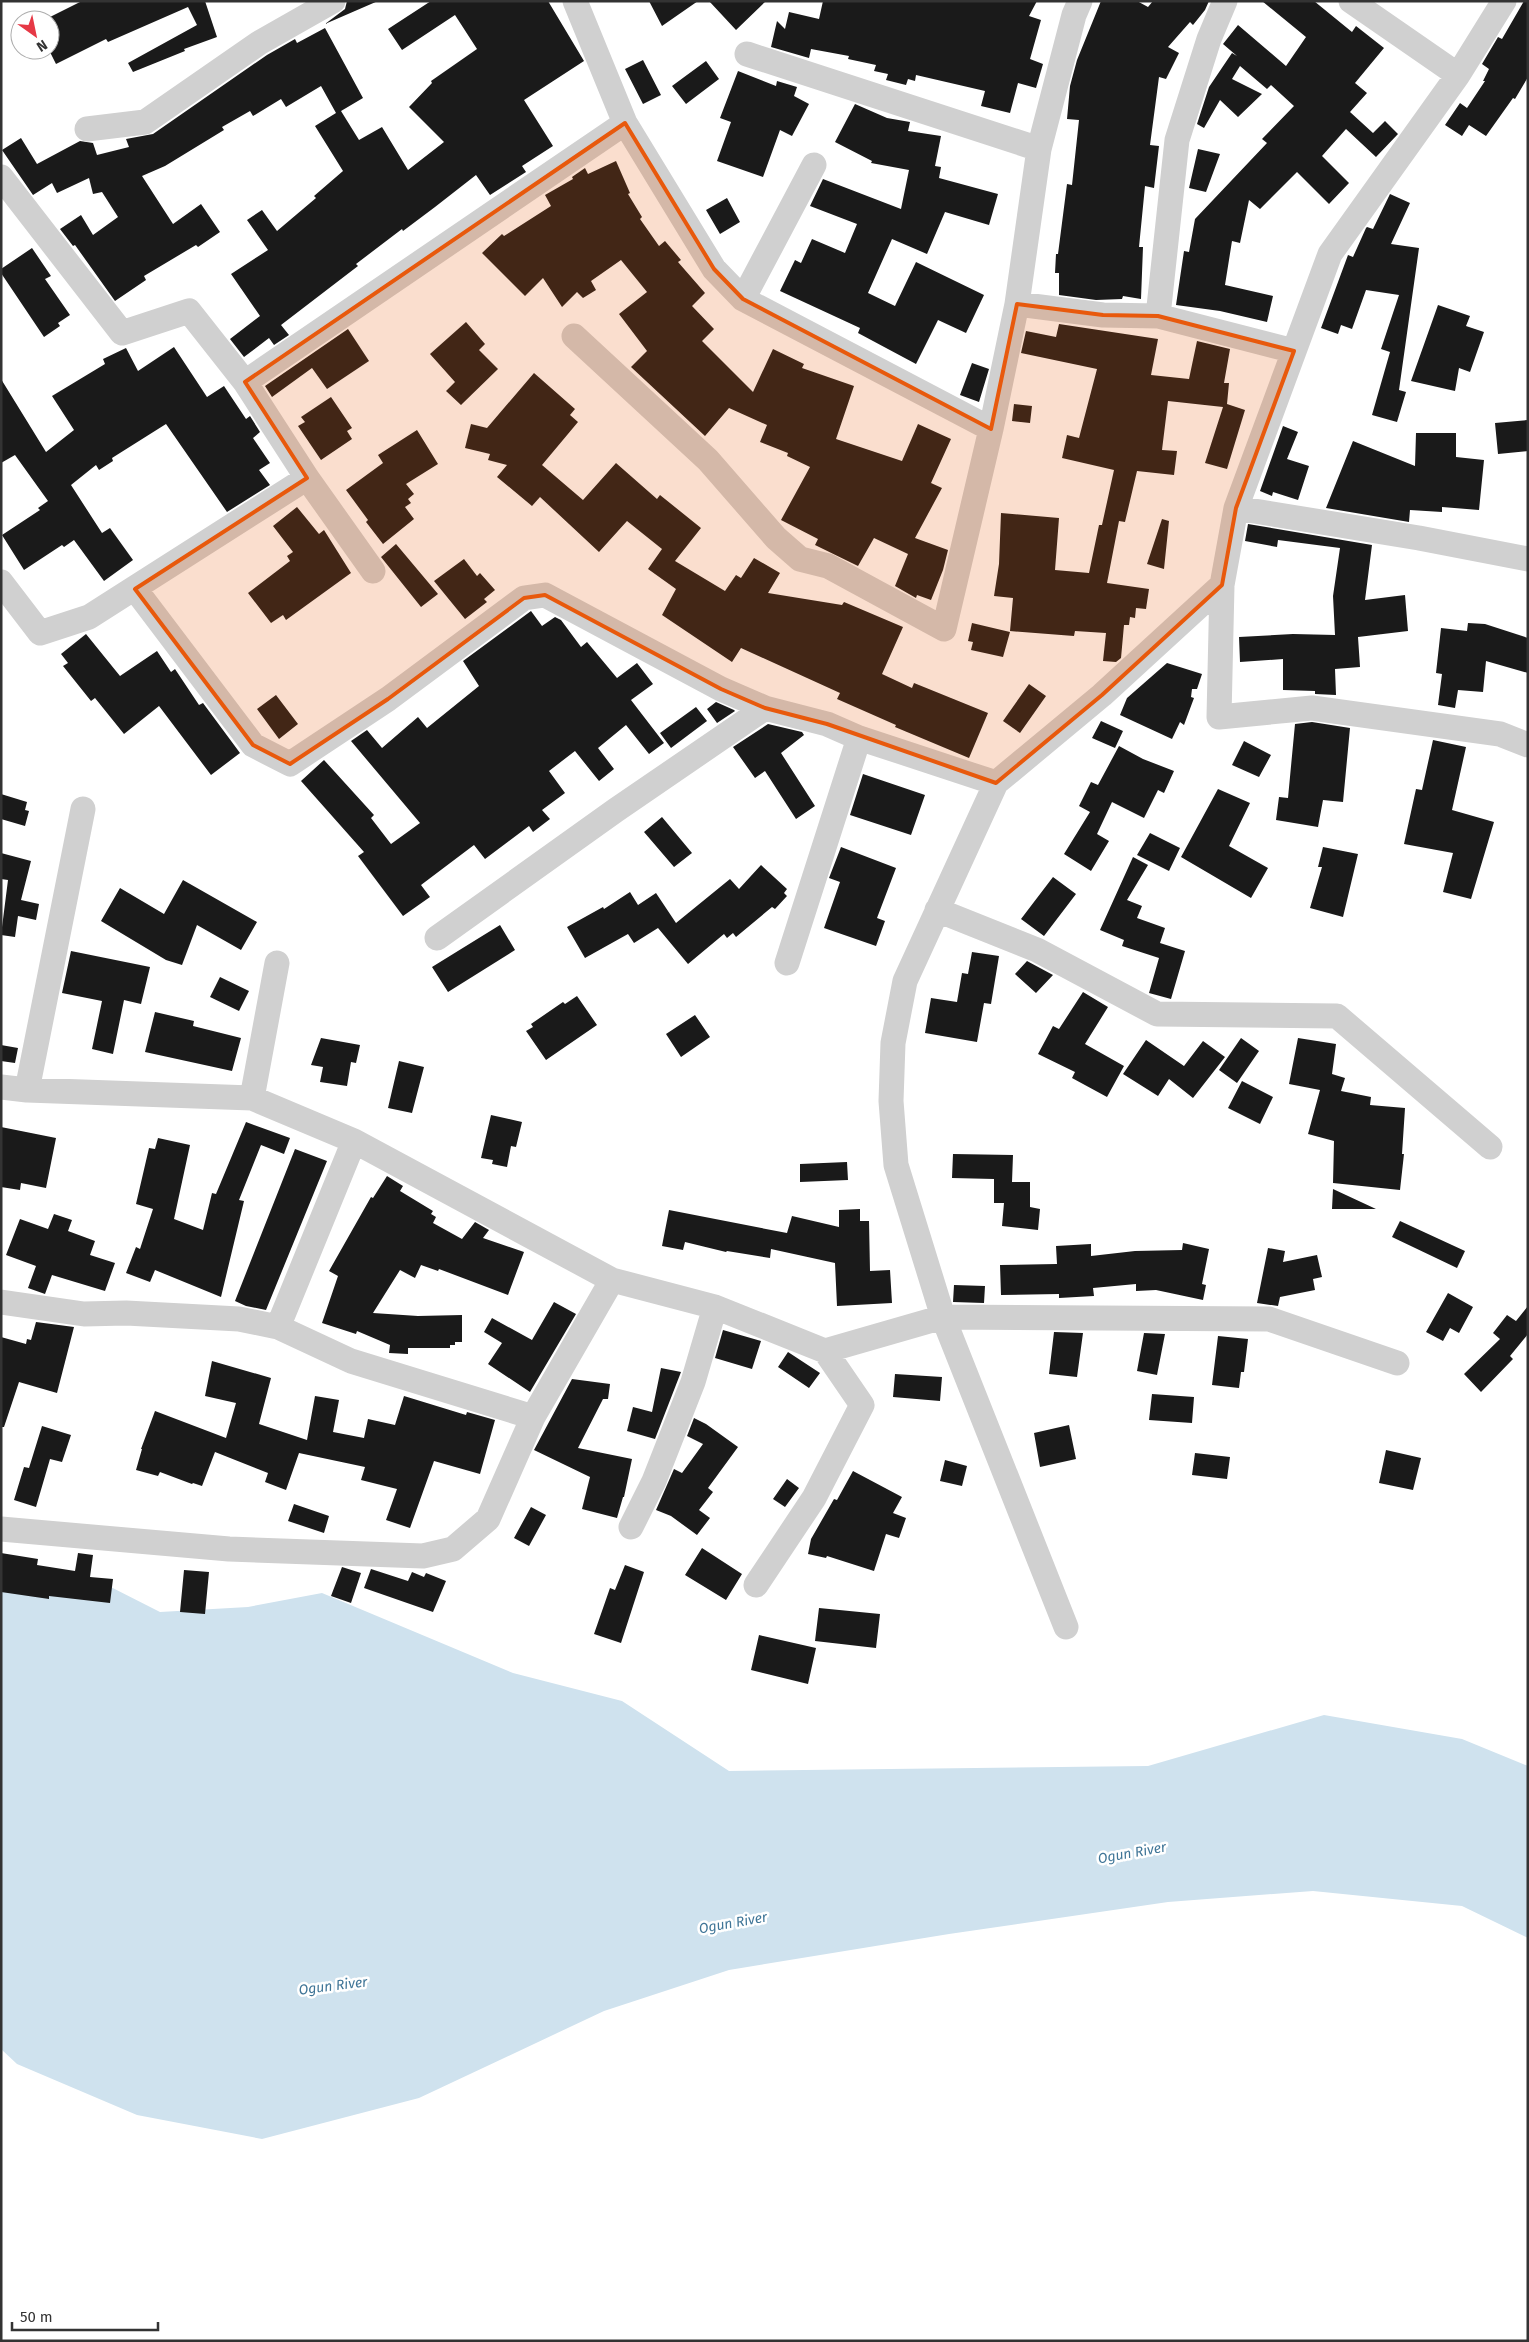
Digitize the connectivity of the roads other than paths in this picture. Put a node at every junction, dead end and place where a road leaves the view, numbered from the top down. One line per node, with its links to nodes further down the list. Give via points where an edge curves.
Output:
1 (333, 1): 10 (street, via 259,43 145,122)
2 (575, 1): 9 (street)
3 (1080, 1): 11 (street)
4 (1226, 1): 16 (street, via 1208,39 1177,140)
5 (1351, 1): 8 (street)
6 (1504, 1): 8 (street)
7 (747, 54): 11 (street)
8 (1458, 74): 18 (street, via 1330,254)
9 (624, 122): 14 (street, via 714,269); 19 (street)
10 (87, 129)
11 (1039, 149): 15 (street)
12 (814, 165): 14 (street)
13 (1, 177): 19 (street, via 122,333 189,311)
14 (743, 299): 20 (street)
15 (1017, 304): 16 (street, via 1103,316); 20 (street)
16 (1158, 316): 18 (street)
17 (574, 336): 20 (street, via 708,460 776,538 800,559 828,566 944,629)
18 (1294, 351): 22 (street)
19 (245, 382): 21 (street)
20 (991, 429)
21 (307, 478): 24 (street); 27 (street)
22 (1236, 508): 23 (street); 26 (street)
23 (1528, 559)
24 (373, 571)
25 (1, 582): 27 (street, via 40,633 89,617)
26 (1222, 585): 30 (street, via 1219,717 1312,708 1500,734); 31 (street, via 1102,696)
27 (135, 589): 28 (street, via 253,745 290,764 388,699 524,598 546,595 722,689)
28 (765, 708): 29 (street, via 826,724); 34 (street)
29 (859, 738): 31 (street); 36 (street)
30 (1528, 745)
31 (996, 783): 33 (street)
32 (83, 809): 38 (street)
33 (937, 910): 41 (street, via 1036,950 1158,1014 1337,1016); 45 (street, via 905,980 893,1043 891,1101 896,1165)
34 (437, 938)
35 (277, 963): 39 (street)
36 (787, 964)
37 (1, 1087): 38 (street)
38 (27, 1090): 39 (street)
39 (252, 1098): 40 (street)
40 (354, 1141): 42 (street); 46 (street)
41 (1490, 1147)
42 (612, 1280): 44 (street); 49 (street)
43 (1, 1302): 46 (street, via 84,1314 126,1313 239,1320)
44 (715, 1307): 47 (street); 50 (street, via 693,1382 654,1481)
45 (943, 1317): 47 (street); 48 (street, via 1270,1319); 53 (street)
46 (278, 1327): 49 (street, via 351,1361)
47 (825, 1351): 52 (street, via 862,1405 814,1498)
48 (1397, 1363)
49 (533, 1418): 51 (street, via 488,1519 453,1549 423,1556 229,1549)
50 (631, 1527)
51 (1, 1529)
52 (756, 1585)
53 (1066, 1627)

